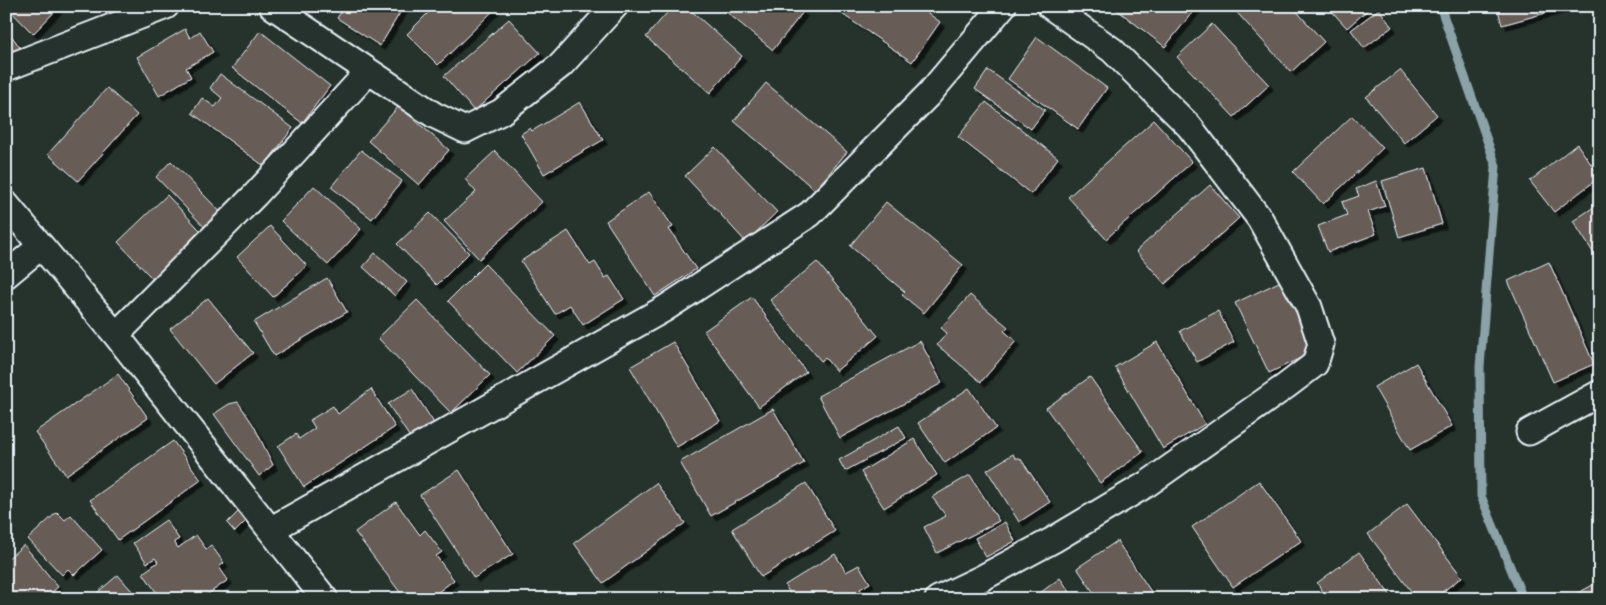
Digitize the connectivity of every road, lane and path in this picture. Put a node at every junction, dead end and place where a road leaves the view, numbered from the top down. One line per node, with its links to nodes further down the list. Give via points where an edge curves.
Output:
1 (166, 6): 6 (street)
2 (272, 6): 7 (street)
3 (614, 6): 7 (street, via 561,65 501,112 465,130 434,115)
4 (1003, 6): 14 (street, via 929,94 810,214 664,309)
5 (1050, 6): 16 (street, via 1112,50 1188,126 1260,219 1309,306 1321,344 1315,364 1147,484 1045,544)
6 (6, 68)
7 (368, 72): 11 (street, via 255,195)
8 (6, 204): 9 (street)
9 (41, 246): 10 (street); 11 (street)
10 (6, 275)
11 (116, 335): 14 (street)
12 (1600, 393): 13 (street)
13 (1529, 432)
14 (272, 529): 15 (street)
15 (325, 599)
16 (938, 599)

